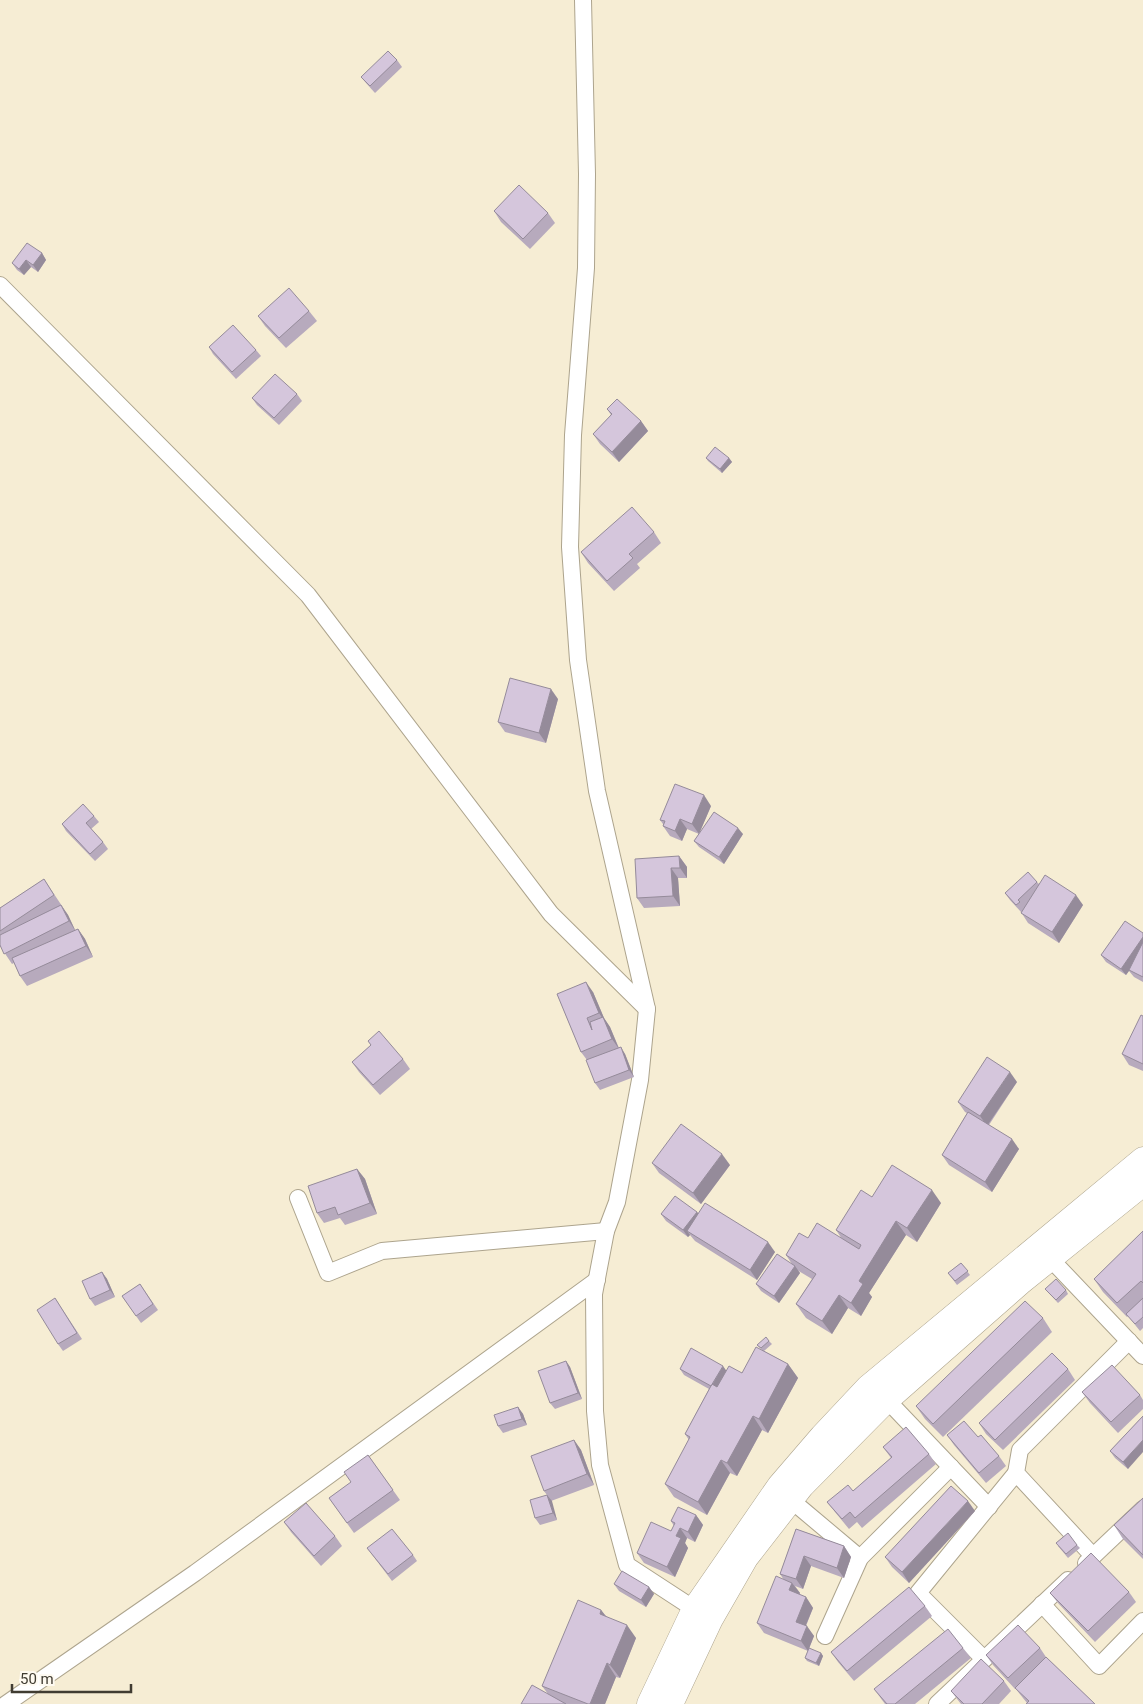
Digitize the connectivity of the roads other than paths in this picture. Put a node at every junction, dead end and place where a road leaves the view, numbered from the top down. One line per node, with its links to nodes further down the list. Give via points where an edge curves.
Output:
1 (582, 0): 3 (street, via 586,268 573,435 570,547 578,660 597,791)
2 (0, 285): 3 (street, via 308,595 551,914)
3 (647, 1009): 7 (street, via 640,1080 617,1202)
4 (1143, 1159): 8 (main road)
5 (1143, 1184): 8 (main road)
6 (298, 1198): 7 (street, via 328,1273 382,1251)
7 (606, 1231): 9 (street)
8 (1045, 1252): 10 (street); 12 (main road, via 1020,1284)
9 (597, 1280): 21 (street, via 594,1294 595,1410 600,1465 626,1565); 26 (street, via 203,1567)
10 (1129, 1341): 11 (street); 14 (street, via 1020,1450)
11 (1143, 1356)
12 (878, 1394): 13 (street); 15 (main road); 21 (main road, via 822,1436 779,1486 730,1554)
13 (951, 1467): 16 (street); 19 (street)
14 (1016, 1473): 16 (street); 18 (street)
15 (791, 1500): 19 (street); 21 (main road)
16 (989, 1507): 24 (street, via 918,1594)
17 (1143, 1509): 18 (street)
18 (1093, 1556): 20 (street)
19 (860, 1558): 23 (street)
20 (1042, 1604): 22 (street, via 1099,1666); 24 (street)
21 (703, 1614): 25 (main road)
22 (1143, 1621)
23 (825, 1636)
24 (984, 1659): 27 (street)
25 (660, 1701)
26 (6, 1704)
27 (937, 1704)

